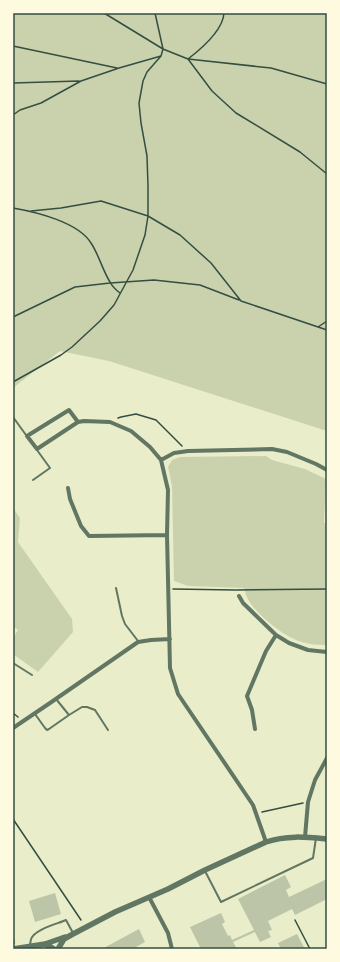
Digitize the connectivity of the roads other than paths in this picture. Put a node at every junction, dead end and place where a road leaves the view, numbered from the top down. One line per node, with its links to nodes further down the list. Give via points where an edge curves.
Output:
1 (13, 417): 3 (lane)
2 (78, 422): 3 (street, via 69,410); 4 (street); 5 (street, via 110,422 131,431)
3 (28, 436): 4 (street)
4 (37, 449): 7 (lane, via 50,468)
5 (161, 460): 6 (street, via 174,453 188,451 272,450 287,452); 9 (street, via 168,490)
6 (327, 470)
7 (33, 480)
8 (68, 488): 9 (street, via 81,526 89,536)
9 (167, 535): 13 (street)
10 (116, 588): 14 (lane, via 125,624)
11 (240, 596): 12 (street, via 243,603)
12 (276, 635): 15 (street, via 289,644); 22 (street, via 266,651 247,696)
13 (170, 638): 14 (street); 28 (street, via 170,668 178,694 253,805)
14 (138, 642): 18 (street)
15 (327, 652)
16 (13, 663): 17 (lane)
17 (32, 675)
18 (56, 699): 19 (street); 20 (lane)
19 (35, 713): 20 (lane, via 47,730); 21 (street)
20 (69, 715): 23 (lane, via 87,707 95,710)
21 (13, 728)
22 (255, 729)
23 (108, 730)
24 (327, 758): 25 (street, via 315,780 308,802)
25 (305, 837): 26 (street); 28 (street, via 276,838)
26 (316, 838): 27 (street); 29 (lane, via 313,858 221,902)
27 (327, 839)
28 (266, 842): 29 (street)
29 (205, 870): 30 (street)
30 (149, 897): 31 (street); 37 (street, via 168,933)
31 (71, 935): 32 (street); 33 (lane, via 66,920 34,935); 36 (street, via 64,939)
32 (45, 944): 33 (street); 35 (street)
33 (30, 947): 34 (street)
34 (13, 949)
35 (54, 949)
36 (58, 949)
37 (172, 949)

